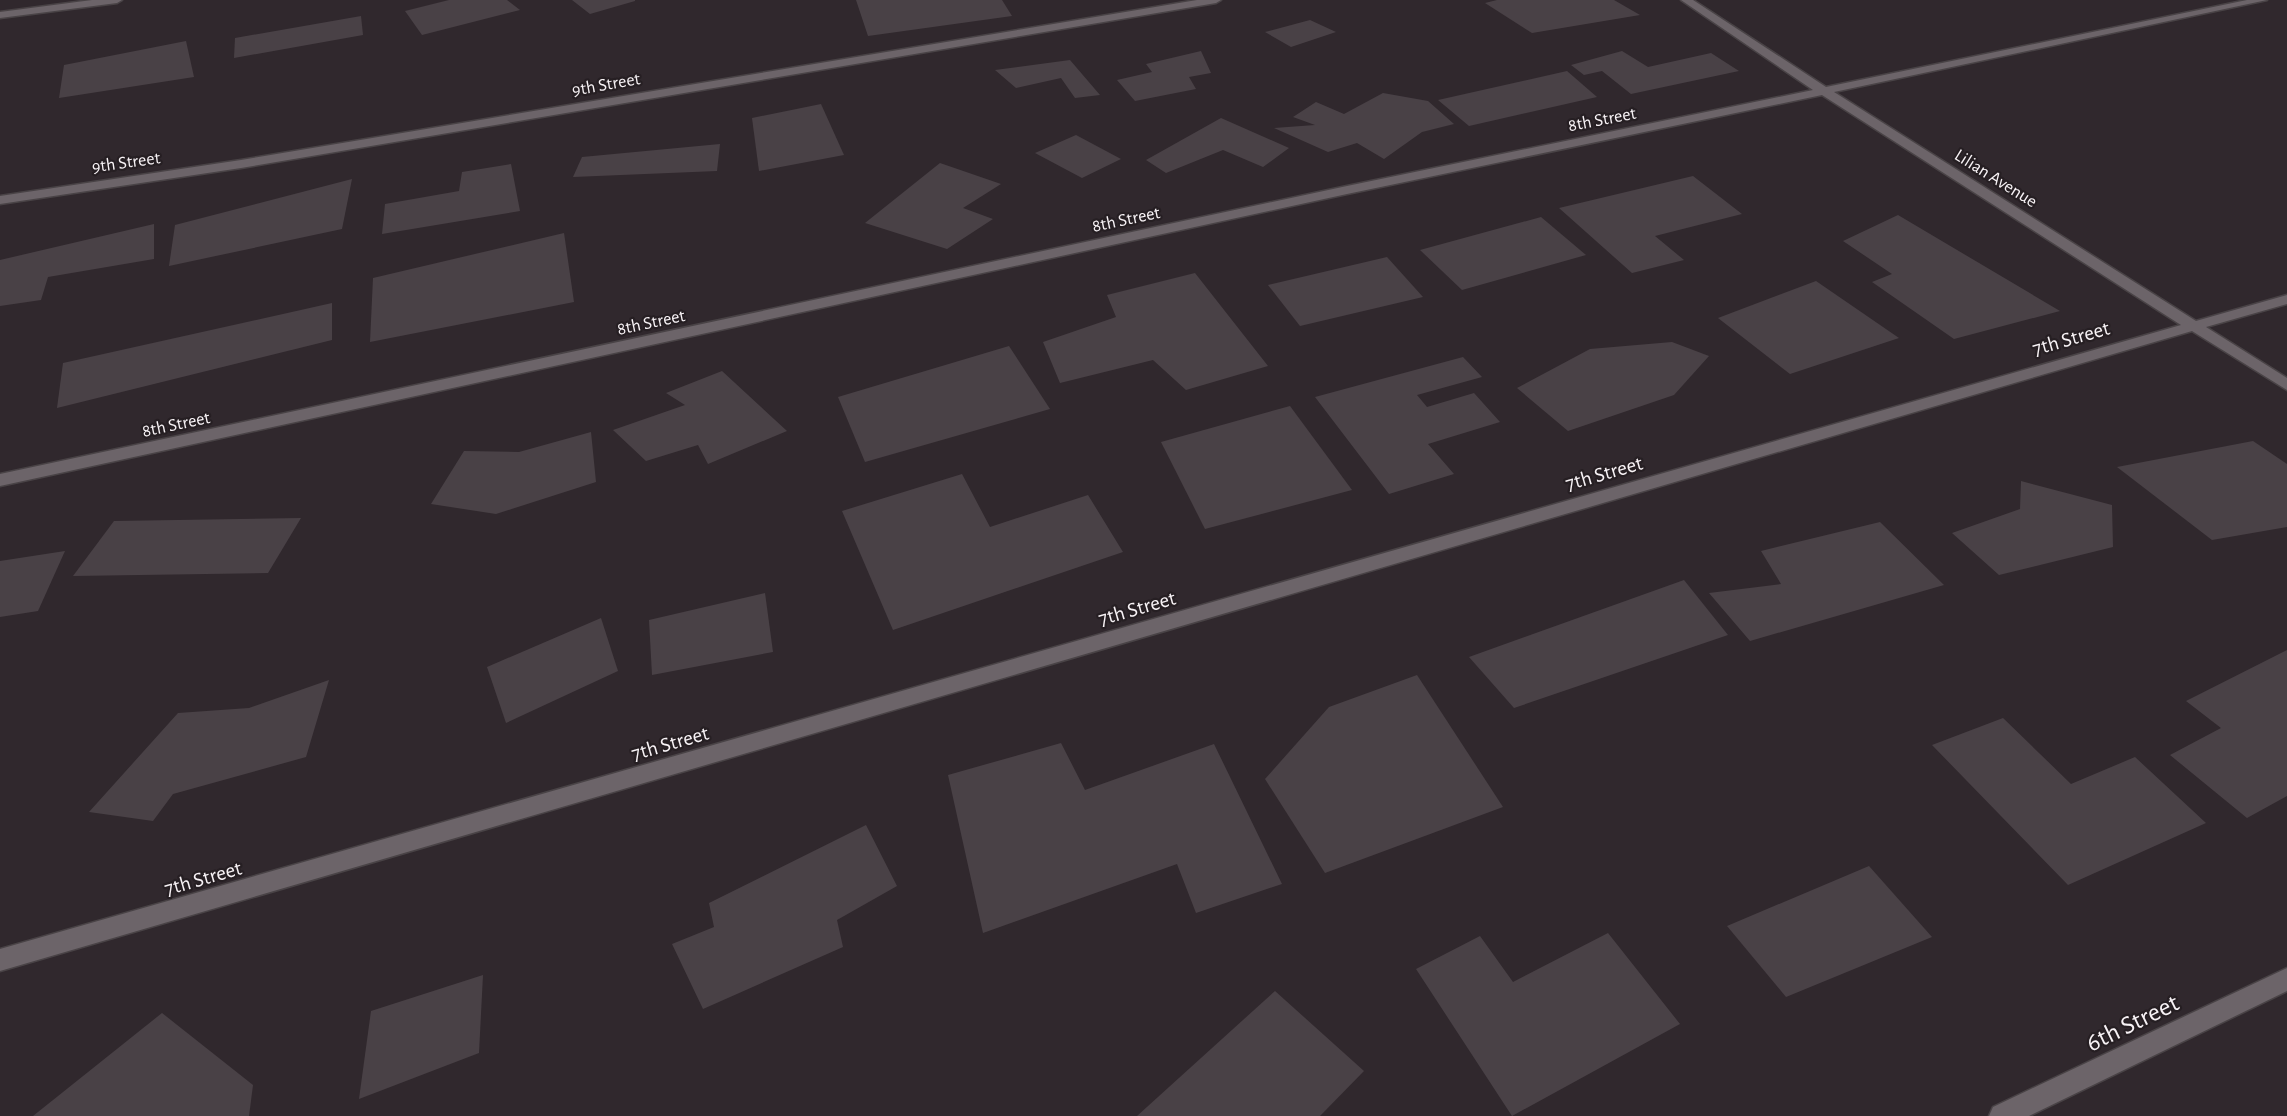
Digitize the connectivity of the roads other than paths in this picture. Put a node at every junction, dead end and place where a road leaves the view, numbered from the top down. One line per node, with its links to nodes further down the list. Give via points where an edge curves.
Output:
1 (117, 0): 5 (street)
2 (1216, 0): 7 (street, 9th Street, via 241,164)
3 (1686, 0): 6 (street, Lilian Avenue)
4 (2262, 0): 6 (street, 8th Street)
5 (0, 15)
6 (1825, 92): 9 (street, Lilian Avenue); 11 (street, 8th Street, via 1347,190)
7 (0, 200)
8 (2287, 299): 9 (street, 7th Street)
9 (2197, 326): 10 (street, Lilian Avenue); 12 (street, 7th Street)
10 (2287, 385)
11 (0, 480)
12 (0, 960)
13 (2287, 980): 14 (street, 6th Street)
14 (2002, 1116)

